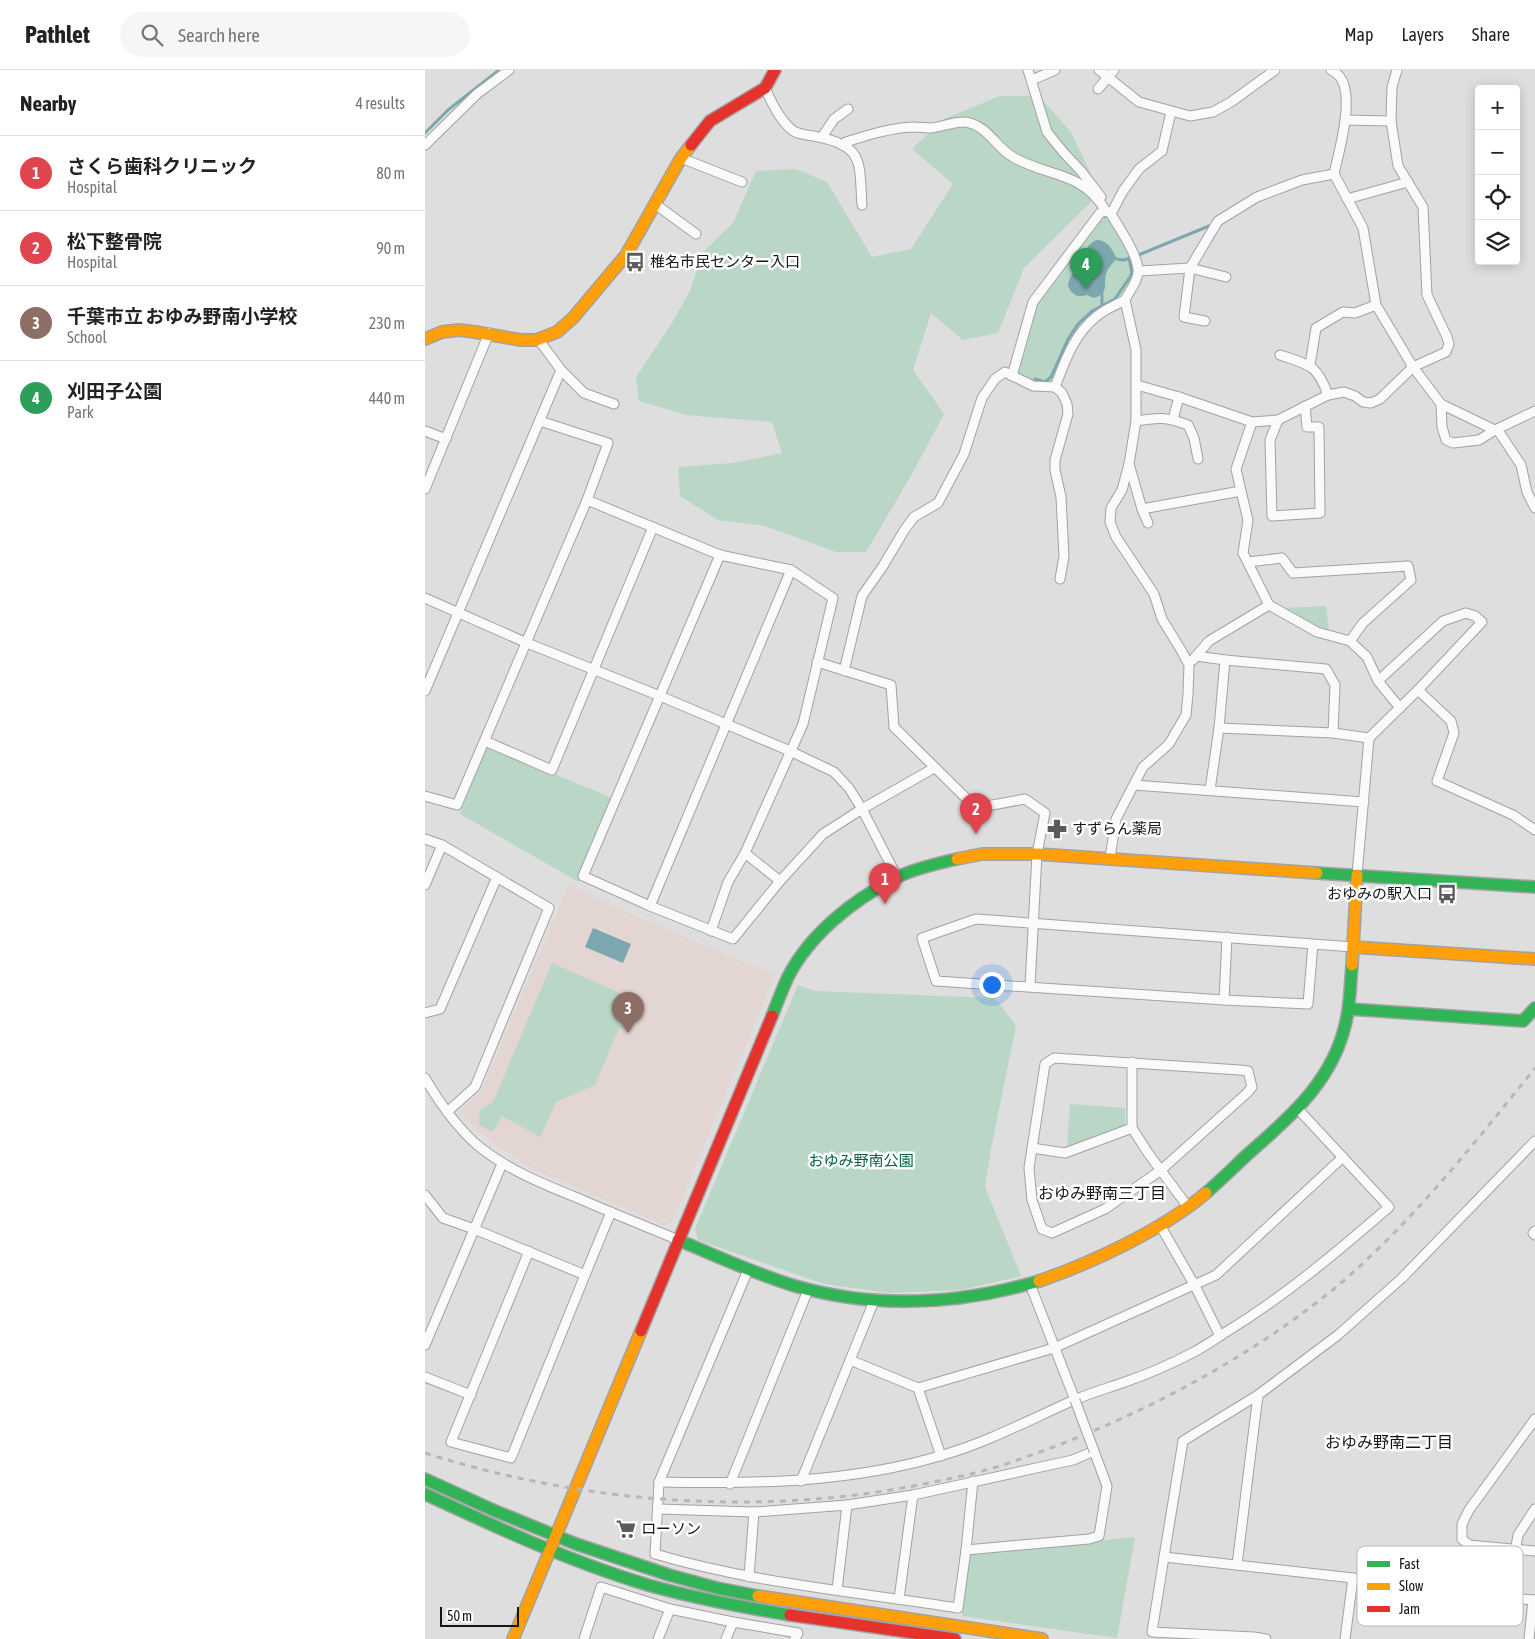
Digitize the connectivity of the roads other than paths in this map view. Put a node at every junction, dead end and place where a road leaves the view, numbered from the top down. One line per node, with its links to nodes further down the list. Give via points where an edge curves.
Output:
1 (509, 70): 18 (street, via 477,94)
2 (775, 70): 11 (street)
3 (1028, 70): 10 (street)
4 (1055, 70): 10 (street)
5 (1099, 70): 9 (street)
6 (1275, 70): 14 (street, via 1213,112 1190,116)
7 (1331, 70): 15 (street, via 1340,76 1347,91)
8 (1397, 70): 16 (street)
9 (1111, 73): 12 (street); 14 (street, via 1139,102)
10 (1032, 80): 27 (street, via 1047,132 1093,186)
11 (765, 88): 17 (street, via 780,118 793,132); 20 (street, via 710,121)
12 (1098, 89)
13 (848, 109): 17 (street, via 834,119)
14 (1171, 112): 27 (street, via 1162,151 1139,169)
15 (1345, 120): 16 (street); 21 (street)
16 (1391, 121): 23 (street, via 1398,166)
17 (822, 137): 19 (street)
18 (425, 145)
19 (842, 145): 26 (street, via 854,152 859,162); 27 (street, via 887,130 931,128 963,122 977,125 1013,157 1072,178 1084,186)
20 (681, 158): 22 (street); 25 (street)
21 (1334, 174): 24 (street); 29 (street, via 1302,180 1257,197 1218,221)
22 (742, 182)
23 (1408, 182): 24 (street); 40 (street, via 1423,207 1427,295 1449,344 1446,352)
24 (1347, 199): 33 (street, via 1363,228)
25 (655, 204): 28 (street); 37 (street, via 625,255 573,318 551,335)
26 (862, 204)
27 (1109, 213): 30 (street, via 1133,252); 42 (street, via 1100,212 1033,302)
28 (697, 234)
29 (1190, 268): 30 (street); 31 (street); 34 (street, via 1184,317)
30 (1139, 272): 32 (street)
31 (1226, 277)
32 (1125, 300): 43 (street, via 1136,350); 44 (street, via 1098,314 1087,325 1072,345)
33 (1376, 305): 39 (street, via 1355,314 1343,312 1316,328); 40 (street)
34 (1205, 321)
35 (489, 333): 36 (street, via 455,329); 37 (street, via 522,341); 58 (street)
36 (425, 339)
37 (538, 339): 41 (street)
38 (1281, 355): 39 (street)
39 (1310, 365): 45 (street, via 1321,377)
40 (1413, 367): 45 (street, via 1380,399 1371,403 1345,392); 48 (street)
41 (561, 370): 47 (street, via 584,393); 53 (street)
42 (1012, 376): 44 (street, via 1033,386); 82 (street, via 1005,372 995,379 982,398 964,454 938,504 914,518 861,596)
43 (1137, 385): 46 (street); 54 (street)
44 (1055, 387): 71 (street, via 1062,393 1068,414 1055,460 1061,497 1064,556)
45 (1328, 395): 49 (street)
46 (1179, 397): 51 (street); 55 (street)
47 (613, 404)
48 (1441, 404): 56 (street); 56 (street, via 1446,440 1453,443 1479,440)
49 (1305, 406): 52 (street); 52 (street, via 1307,427 1319,426 1320,513 1272,516 1270,440)
50 (1535, 411): 56 (street)
51 (1173, 419): 54 (street, via 1159,417); 59 (street, via 1188,425)
52 (1278, 420): 55 (street)
53 (540, 421): 63 (street, via 608,443); 74 (street)
54 (1136, 421): 60 (street)
55 (1252, 422): 62 (street, via 1236,469)
56 (1495, 430): 64 (street, via 1521,465 1527,492)
57 (425, 431): 58 (street)
58 (446, 439): 61 (street)
59 (1198, 458)
60 (1129, 464): 65 (street); 80 (street, via 1122,490 1111,508 1111,522 1116,537 1154,594 1163,619)
61 (425, 488)
62 (1241, 491): 65 (street); 69 (street, via 1248,520 1243,553)
63 (587, 500): 67 (street); 76 (street)
64 (1535, 508)
65 (1142, 509): 66 (street)
66 (1148, 523)
67 (653, 527): 68 (street); 81 (street)
68 (720, 555): 70 (street); 86 (street)
69 (1248, 562): 73 (street); 75 (street, via 1282,558 1293,573 1408,566 1411,580 1363,623)
70 (791, 570): 79 (street, via 833,598); 88 (street)
71 (1060, 579)
72 (425, 598): 74 (street)
73 (1269, 605): 75 (street, via 1317,632); 77 (street, via 1209,641)
74 (459, 614): 76 (street); 85 (street)
75 (1350, 641): 83 (street, via 1367,658)
76 (527, 643): 81 (street); 92 (street)
77 (1196, 656): 78 (street); 80 (street)
78 (1225, 660): 89 (street); 90 (street, via 1326,669 1335,685)
79 (817, 662): 82 (street); 93 (street, via 803,724)
80 (1189, 665): 95 (street, via 1186,715 1169,744 1143,767)
81 (593, 670): 86 (street); 92 (street, via 552,770)
82 (844, 671): 94 (street, via 891,684 894,728)
83 (1377, 681): 84 (street, via 1443,622 1466,613 1475,616 1482,622); 87 (street)
84 (1418, 690): 87 (street); 100 (street, via 1451,721 1454,733 1437,781 1513,815)
85 (425, 691)
86 (660, 696): 88 (street); 112 (street, via 583,876)
87 (1400, 708): 91 (street)
88 (726, 724): 93 (street); 112 (street)
89 (1219, 728): 90 (street); 96 (street)
90 (1333, 733): 91 (street)
91 (1369, 738): 98 (street)
92 (485, 741): 97 (street, via 457,806)
93 (790, 751): 99 (street, via 834,772); 103 (street)
94 (934, 768): 99 (street); 104 (street, via 975,808 1025,799 1045,813)
95 (1134, 784): 96 (street); 105 (street, via 1116,819)
96 (1210, 790): 98 (street)
97 (425, 796)
98 (1364, 802): 106 (street)
99 (862, 809): 108 (street); 109 (street, via 823,834)
100 (1535, 830)
101 (425, 839): 102 (street)
102 (443, 845): 107 (street); 110 (street)
103 (745, 853): 109 (street); 114 (street, via 728,882)
104 (1037, 854): 105 (street); 108 (street, via 982,854); 113 (street)
105 (1109, 858): 106 (street)
106 (1357, 875): 111 (street); 117 (street)
107 (497, 877): 123 (street, via 439,1009); 127 (street, via 549,908 475,1087)
108 (897, 877): 139 (street, via 861,899 825,928 788,977)
109 (780, 881): 114 (street, via 733,939)
110 (425, 885)
111 (1535, 887)
112 (650, 906): 114 (street)
113 (1033, 923): 115 (street); 119 (street); 119 (street, via 976,919 922,938 936,981)
114 (711, 930)
115 (1227, 937): 116 (street); 120 (street)
116 (1313, 944): 117 (street); 120 (street, via 1308,1004)
117 (1353, 946): 118 (street); 122 (street)
118 (1535, 958)
119 (1030, 986): 120 (street)
120 (1224, 1000)
121 (1535, 1008): 122 (street, via 1523,1021)
122 (1349, 1009): 126 (street, via 1346,1028 1331,1064)
123 (425, 1013)
124 (1132, 1062): 128 (street); 130 (street, via 1054,1058 1045,1064); 133 (street, via 1248,1072 1251,1087 1247,1093)
125 (425, 1078): 127 (street)
126 (1298, 1109): 131 (street); 135 (street)
127 (447, 1112): 132 (street, via 470,1138)
128 (1132, 1128): 130 (street, via 1065,1153); 133 (street)
129 (1535, 1141): 154 (street, via 1403,1278 1338,1335)
130 (1032, 1148): 133 (street, via 1029,1168 1032,1200 1042,1229 1052,1233 1105,1209)
131 (1343, 1157): 144 (street, via 1216,1276); 147 (street, via 1389,1207 1320,1266)
132 (502, 1164): 136 (street); 138 (street)
133 (1161, 1170): 135 (street)
134 (425, 1195): 138 (street, via 443,1218)
135 (1187, 1207): 137 (street)
136 (611, 1212): 139 (street); 142 (street)
137 (1160, 1225): 143 (street, via 1082,1264); 144 (street)
138 (474, 1229): 140 (street); 148 (street)
139 (678, 1240): 141 (street); 170 (street)
140 (529, 1251): 142 (street); 153 (street)
141 (748, 1270): 145 (street); 162 (street)
142 (585, 1275): 153 (street, via 511,1458 451,1442)
143 (1030, 1284): 146 (street, via 951,1300); 149 (street)
144 (1195, 1286): 147 (street); 149 (street)
145 (808, 1290): 146 (street); 163 (street)
146 (874, 1301): 150 (street)
147 (1221, 1336): 155 (street, via 1184,1357)
148 (425, 1346)
149 (1053, 1348): 152 (street); 155 (street)
150 (850, 1360): 152 (street); 160 (street)
151 (425, 1377): 153 (street)
152 (918, 1388): 158 (street)
153 (471, 1395)
154 (1258, 1395): 175 (street, via 1183,1441); 176 (street)
155 (1075, 1400): 157 (street, bridge); 158 (street, via 984,1441)
156 (1535, 1419): 171 (street, via 1469,1510 1463,1524 1462,1539 1469,1545)
157 (1095, 1451): 161 (street, via 1073,1460); 174 (street, via 1107,1486 1099,1536)
158 (941, 1456): 160 (street, via 842,1477)
159 (425, 1480): 170 (street)
160 (801, 1480): 163 (street)
161 (973, 1481): 165 (street); 174 (street)
162 (659, 1482): 163 (street); 167 (street)
163 (730, 1484)
164 (425, 1494): 173 (street)
165 (913, 1495): 166 (street); 181 (street)
166 (847, 1505): 169 (street); 180 (street)
167 (658, 1509): 169 (street); 177 (street, via 655,1554)
168 (1535, 1509): 172 (street, via 1518,1535)
169 (755, 1512): 177 (street)
170 (556, 1536): 173 (street); 191 (street, via 669,1575 737,1593)
171 (1480, 1546)
172 (1516, 1546)
173 (550, 1550): 185 (street); 190 (street, via 651,1585 736,1605)
174 (966, 1550): 181 (street, via 958,1608)
175 (1164, 1557): 176 (street); 192 (street, via 1152,1632)
176 (1237, 1565): 178 (street)
177 (749, 1577): 180 (street)
178 (1353, 1578): 179 (street); 193 (street)
179 (1357, 1579)
180 (837, 1590): 181 (street)
181 (899, 1598)
182 (1534, 1600): 194 (street)
183 (670, 1609): 184 (street); 186 (street, via 601,1587); 187 (street)
184 (733, 1622): 188 (street); 189 (street, via 798,1633)
185 (513, 1639)
186 (584, 1639)
187 (658, 1639)
188 (726, 1639)
189 (795, 1639)
190 (955, 1639)
191 (1042, 1639)
192 (1266, 1639)
193 (1345, 1639)
194 (1529, 1639)

